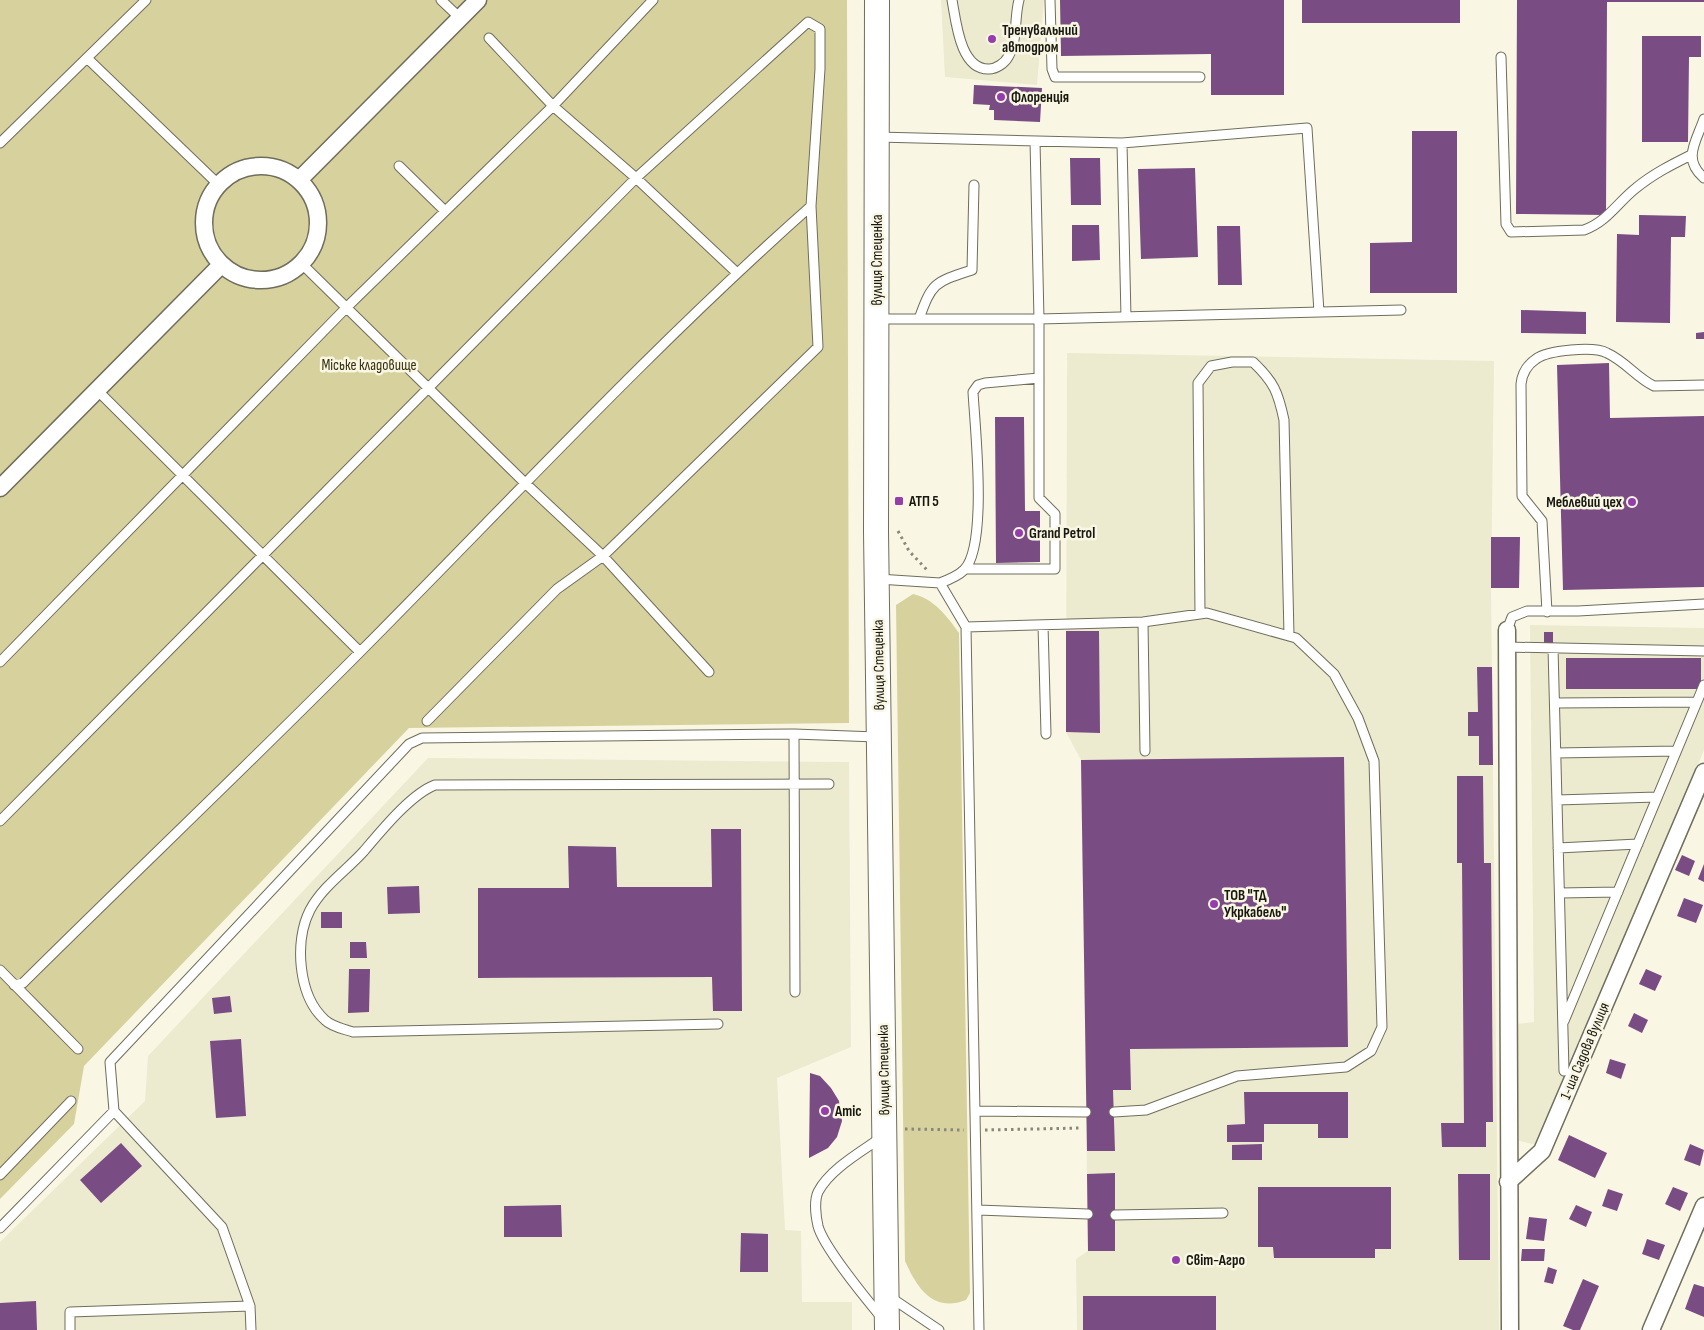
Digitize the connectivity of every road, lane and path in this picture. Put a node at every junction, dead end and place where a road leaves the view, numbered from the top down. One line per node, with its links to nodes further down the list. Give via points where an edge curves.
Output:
1 (146, 0): 12 (lane)
2 (441, 0): 9 (lane)
3 (478, 0): 9 (street)
4 (653, 0): 14 (lane)
5 (876, 0): 16 (main road, вулиця Стеценка)
6 (952, 0): 7 (lane, via 965,52 978,68 987,69 995,69 1008,58)
7 (1019, 0)
8 (1050, 0): 13 (lane, via 1055,77)
9 (460, 18): 24 (street)
10 (489, 38): 14 (lane)
11 (1501, 57): 20 (lane, via 1506,224 1512,232 1593,227 1653,174)
12 (88, 59): 18 (lane); 25 (lane)
13 (1200, 77)
14 (553, 106): 22 (lane); 28 (lane)
15 (1704, 119): 20 (lane)
16 (878, 137): 17 (lane); 36 (main road, вулиця Стеценка)
17 (1035, 141): 19 (lane); 38 (lane)
18 (0, 143)
19 (1122, 144): 34 (lane, via 1307,128); 35 (lane)
20 (1690, 156): 23 (lane, via 1692,164)
21 (399, 166): 28 (lane)
22 (636, 178): 27 (lane, via 808,22 820,29); 31 (lane); 41 (lane)
23 (1704, 178)
24 (299, 180): 25 (street, via 269,166 252,166 236,172); 29 (street, via 317,209 319,226 316,242)
25 (219, 185): 30 (street, via 211,194 205,212 204,231 210,250)
26 (974, 185): 37 (lane, via 972,270 940,280 927,296)
27 (811, 206): 31 (lane); 48 (lane, via 818,348)
28 (445, 211): 32 (lane)
29 (302, 264): 30 (street, via 275,280 256,281 237,276); 32 (lane)
30 (221, 265): 42 (street)
31 (736, 272): 44 (lane)
32 (347, 307): 41 (lane); 43 (lane)
33 (1401, 310): 34 (lane)
34 (1319, 312): 35 (lane)
35 (1126, 317): 38 (lane)
36 (876, 319): 37 (lane); 50 (main road, вулиця Стеценка)
37 (919, 319): 38 (lane)
38 (1039, 319): 39 (lane)
39 (1039, 378): 49 (lane, via 985,383 978,385 973,392 979,516 973,551); 49 (lane, via 1038,498 1056,514 1055,569)
40 (1704, 385): 53 (lane, via 1654,386 1617,358 1600,350 1545,354 1526,370 1521,384 1522,496 1542,521)
41 (428, 386): 44 (lane); 47 (lane)
42 (97, 390): 43 (lane); 45 (street)
43 (183, 475): 47 (lane); 63 (lane)
44 (524, 482): 48 (lane); 62 (lane)
45 (0, 488)
46 (898, 531): 51 (path, via 909,551)
47 (262, 555): 62 (lane); 80 (lane)
48 (603, 556): 64 (lane); 68 (lane, via 557,589)
49 (965, 569): 51 (lane)
50 (878, 579): 51 (lane); 71 (main road, вулиця Стеценка)
51 (940, 583): 57 (lane)
52 (1704, 604): 53 (lane)
53 (1547, 612): 59 (lane, via 1518,613 1509,621)
54 (1200, 614): 55 (lane); 58 (lane, via 1207,613); 58 (lane, via 1198,383 1211,366 1253,362 1279,393 1284,420)
55 (1142, 622): 56 (lane); 72 (lane)
56 (1043, 625): 57 (lane); 70 (lane)
57 (966, 627): 94 (lane)
58 (1289, 636): 96 (lane, via 1296,638 1334,674 1358,718 1374,761 1382,1027 1371,1052 1346,1067 1237,1076 1146,1110)
59 (1507, 639): 60 (lane); 101 (street)
60 (1553, 648): 61 (lane); 67 (lane)
61 (1704, 651)
62 (360, 652): 86 (lane, via 23,983)
63 (0, 662)
64 (709, 672)
65 (1704, 685): 66 (lane)
66 (1697, 702): 67 (lane); 73 (lane)
67 (1555, 703): 74 (lane)
68 (427, 721)
69 (794, 734): 71 (lane); 76 (lane); 93 (lane, via 422,738 409,744 110,1062)
70 (1046, 734)
71 (881, 737): 99 (main road, вулиця Стеценка)
72 (1145, 751)
73 (1676, 751): 74 (lane); 78 (lane)
74 (1556, 753): 79 (lane)
75 (1704, 772): 101 (street, 1-ша Садова вулиця, via 1542,1151)
76 (793, 782): 77 (lane); 87 (lane); 89 (lane, via 435,785 416,795 324,890 310,911 303,932 299,963 307,994 324,1020 352,1032)
77 (829, 784)
78 (1658, 797): 79 (lane); 81 (lane)
79 (1557, 800): 82 (lane)
80 (0, 821)
81 (1638, 844): 82 (lane); 83 (lane)
82 (1558, 848): 84 (lane)
83 (1618, 892): 84 (lane); 88 (lane)
84 (1560, 893): 88 (lane)
85 (0, 970): 86 (lane)
86 (14, 985): 90 (lane)
87 (795, 992)
88 (1563, 1023): 91 (lane)
89 (718, 1024)
90 (78, 1049)
91 (1564, 1071)
92 (71, 1101): 100 (lane)
93 (114, 1111): 107 (lane); 109 (lane, via 222,1228)
94 (976, 1111): 95 (lane); 98 (lane)
95 (1086, 1112)
96 (1114, 1112)
97 (1082, 1128): 98 (path)
98 (977, 1131): 99 (path); 103 (lane)
99 (894, 1132): 108 (main road, вулиця Стеценка); 110 (lane, via 828,1178 817,1194 816,1211 818,1228 832,1252)
100 (0, 1175)
101 (1508, 1182): 115 (street)
102 (1704, 1206): 116 (street)
103 (978, 1210): 105 (lane); 114 (lane)
104 (1223, 1213): 106 (lane)
105 (1088, 1214)
106 (1115, 1215)
107 (0, 1228)
108 (887, 1295): 110 (main road, вулиця Стеценка); 113 (lane)
109 (250, 1306): 111 (lane, via 70,1312); 112 (lane)
110 (887, 1327)
111 (70, 1330)
112 (251, 1330)
113 (939, 1330)
114 (979, 1330)
115 (1510, 1330)
116 (1651, 1330)

